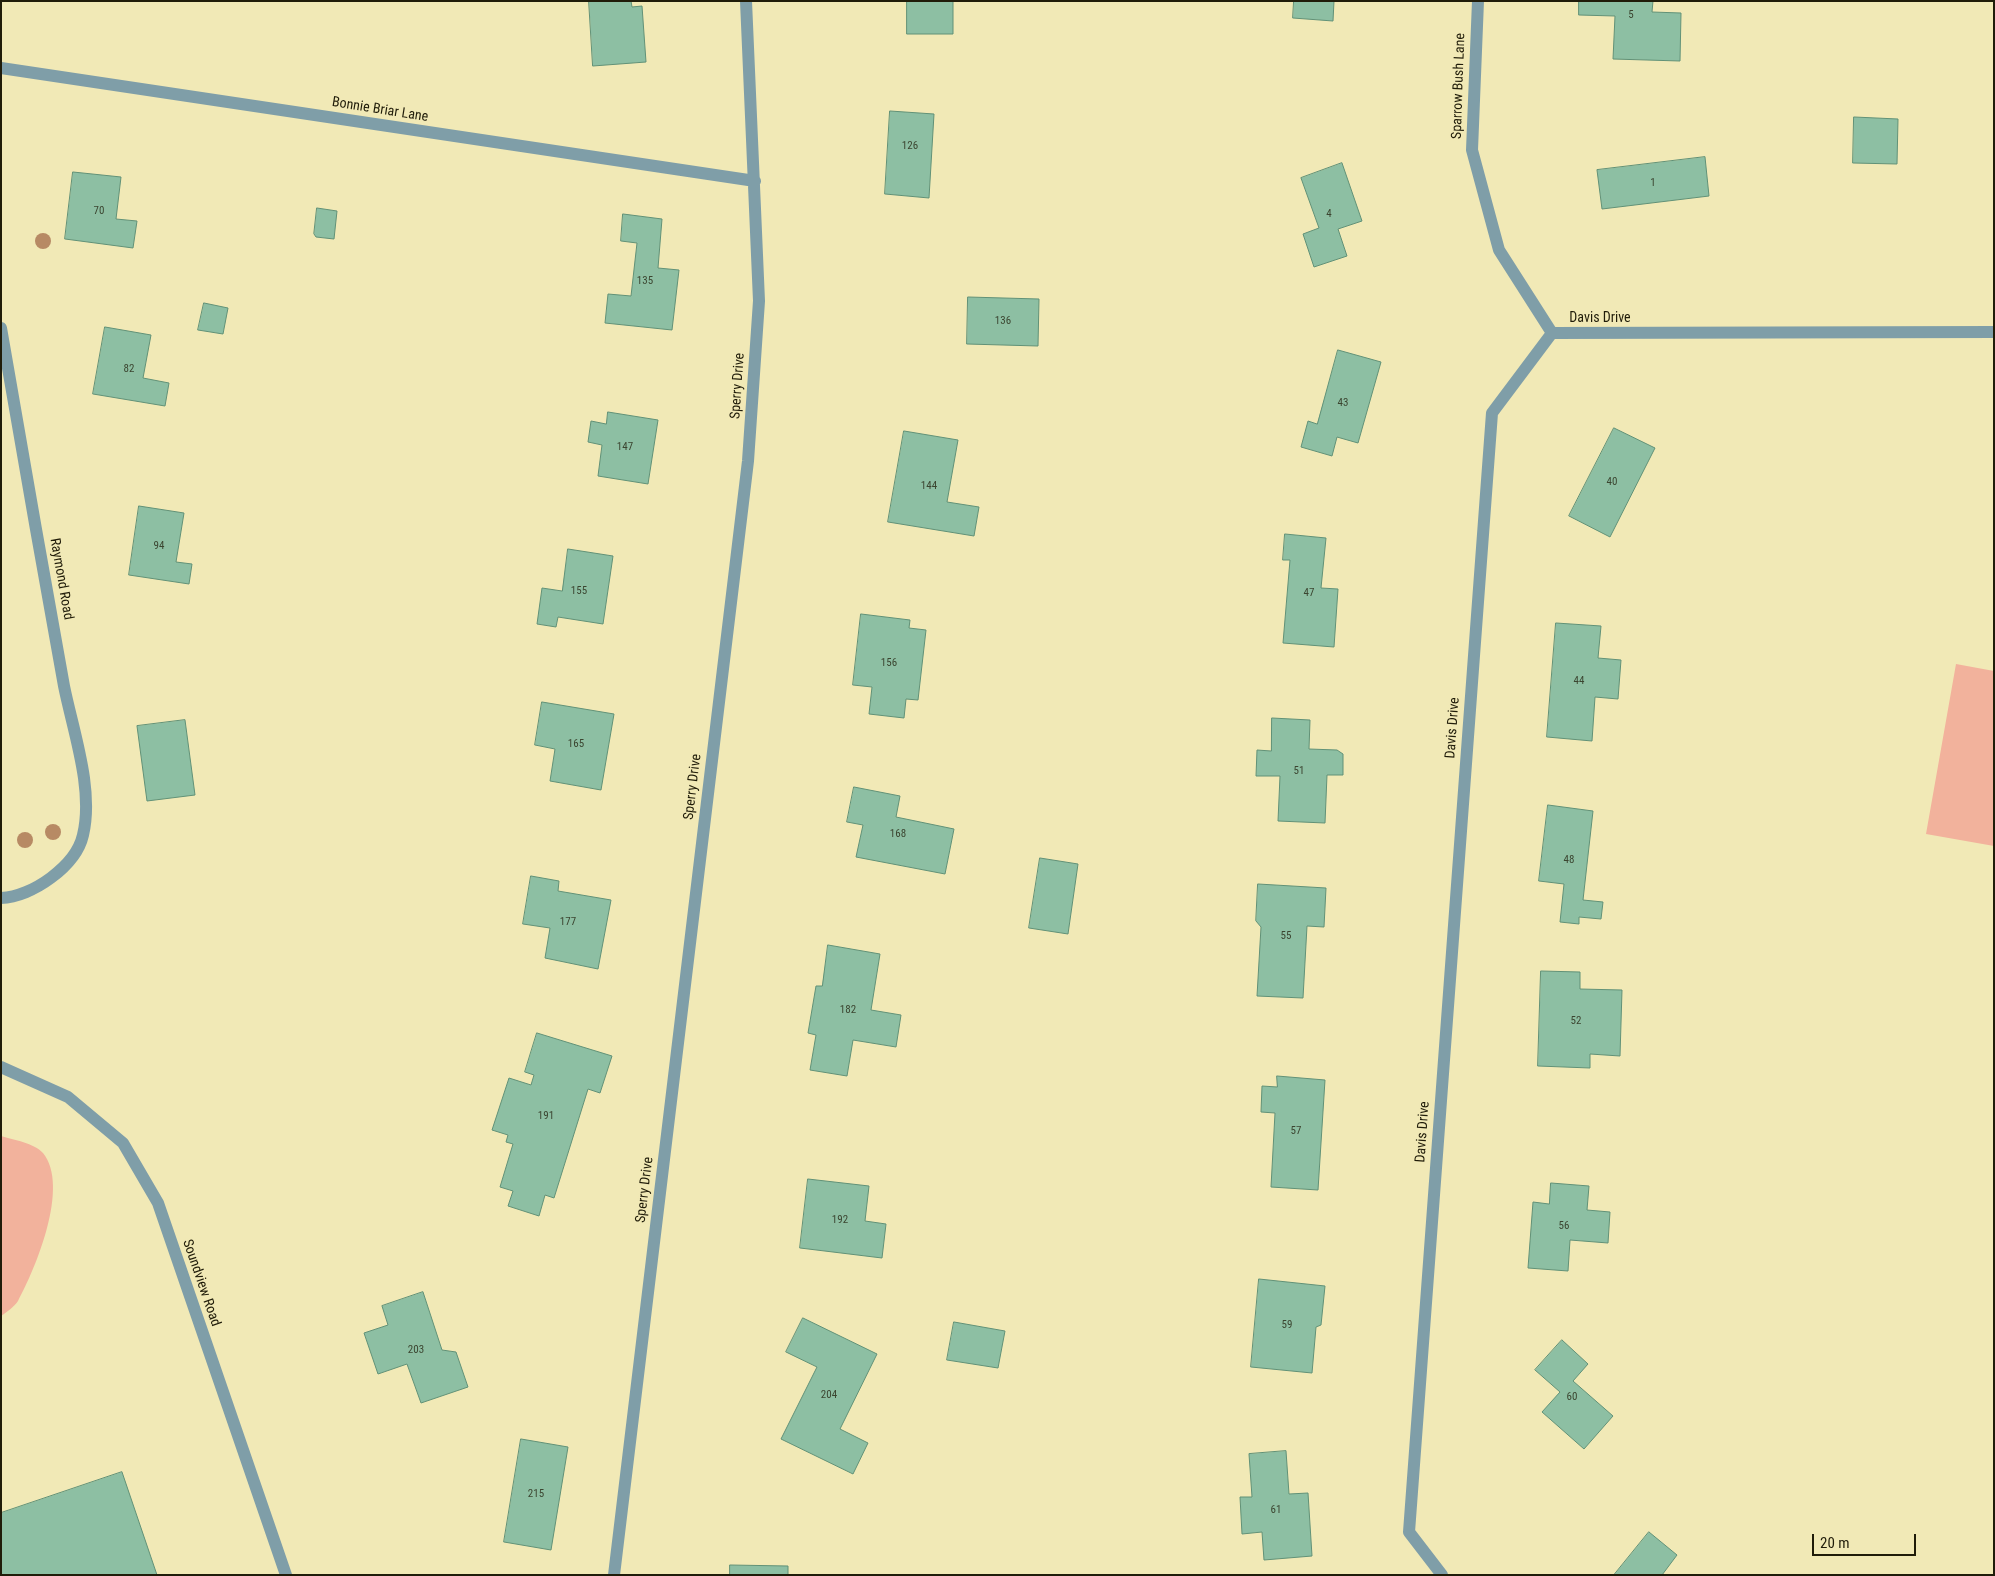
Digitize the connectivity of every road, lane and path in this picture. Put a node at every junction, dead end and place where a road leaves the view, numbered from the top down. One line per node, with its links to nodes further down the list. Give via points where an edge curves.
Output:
1 (746, 1): 4 (street, Sperry Drive)
2 (1478, 1): 7 (street, Sparrow Bush Lane, via 1472,150 1499,250)
3 (1, 68): 4 (street, Bonnie Briar Lane)
4 (755, 181): 11 (street, Sperry Drive, via 759,301 748,461)
5 (1, 328): 8 (street, Raymond Road, via 86,792 83,836 68,863 44,883 14,898)
6 (1994, 332): 7 (street, Davis Drive)
7 (1552, 333): 12 (street, Davis Drive, via 1492,413 1409,1532)
8 (1, 898)
9 (1, 1067): 10 (street, Soundview Road, via 68,1097 123,1143 158,1203)
10 (286, 1575)
11 (614, 1575)
12 (1442, 1575)

